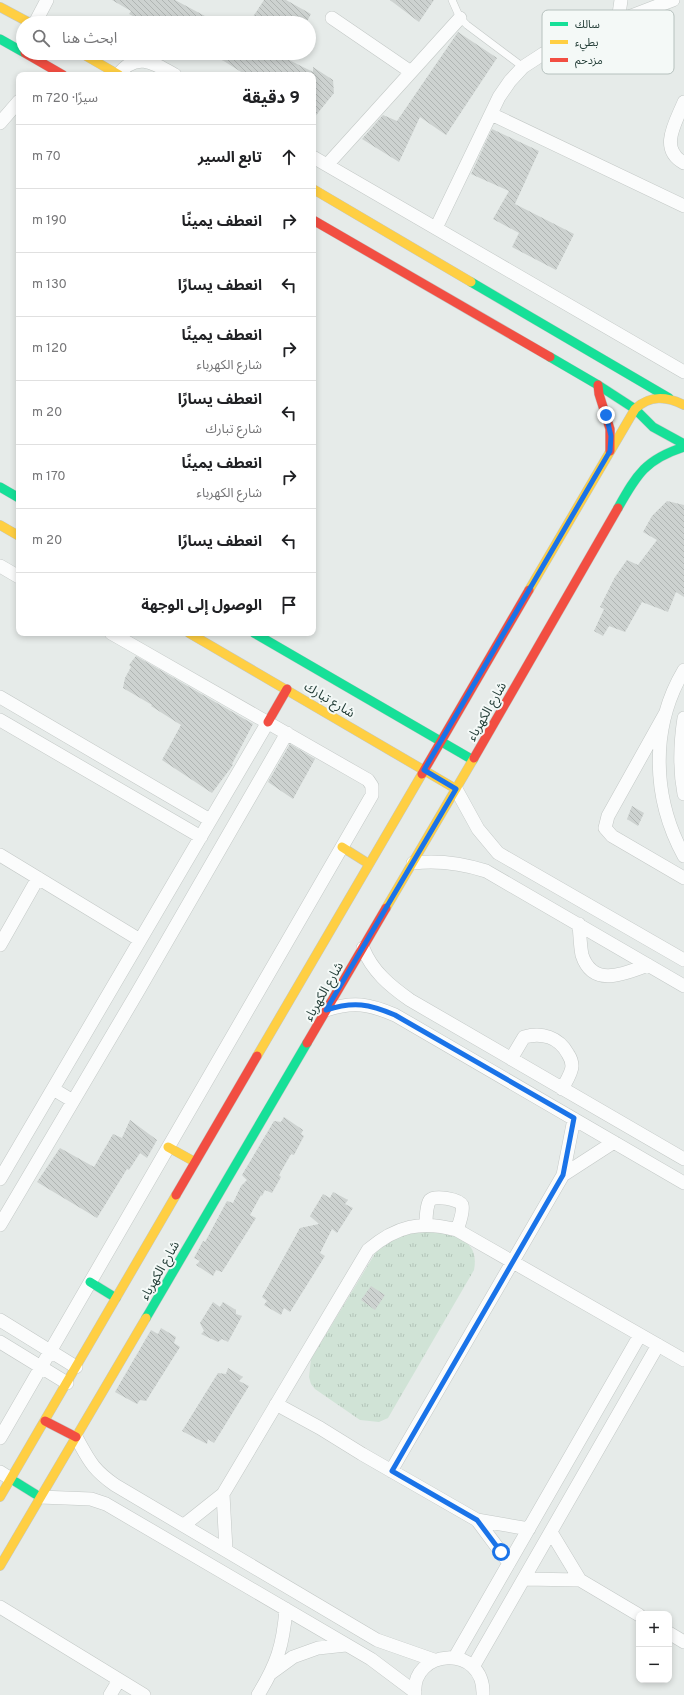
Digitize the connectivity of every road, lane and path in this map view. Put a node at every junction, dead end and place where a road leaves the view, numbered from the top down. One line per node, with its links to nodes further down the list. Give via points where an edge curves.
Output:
1 (47, 0): 10 (street)
2 (452, 0): 12 (lane)
3 (621, 0): 7 (street)
4 (673, 0): 5 (street)
5 (654, 3): 8 (street)
6 (4, 8): 9 (street)
7 (620, 10)
8 (640, 10)
9 (18, 16)
10 (39, 16)
11 (332, 18): 23 (street)
12 (460, 18): 18 (lane); 23 (street)
13 (0, 39): 14 (street)
14 (16, 48)
15 (542, 55): 18 (street)
16 (93, 60): 20 (street)
17 (41, 64): 19 (street)
18 (523, 67): 26 (street, via 503,91)
19 (57, 72)
20 (113, 72)
21 (121, 72): 22 (street, via 130,64 139,61 149,62)
22 (169, 72)
23 (411, 72): 30 (street)
24 (684, 102): 29 (street, via 669,139 674,156)
25 (16, 105): 27 (street)
26 (491, 114): 32 (street); 34 (street)
27 (0, 123)
28 (316, 159): 30 (street)
29 (684, 163)
30 (326, 165): 34 (street)
31 (316, 191): 37 (street)
32 (684, 206)
33 (316, 222): 36 (street)
34 (436, 228): 35 (street)
35 (684, 372)
36 (598, 385): 39 (street); 41 (street, via 610,429)
37 (669, 398): 38 (street); 39 (street, via 646,400)
38 (684, 405)
39 (635, 409): 40 (street, via 653,427); 41 (street, شارع الكهرباء)
40 (684, 446): 60 (street, شارع الكهرباء, via 659,456 634,479)
41 (610, 451): 59 (street, شارع الكهرباء)
42 (0, 487): 43 (street)
43 (16, 496)
44 (0, 525): 45 (street)
45 (16, 534)
46 (0, 566): 47 (street)
47 (16, 576)
48 (116, 636): 57 (street)
49 (194, 636): 52 (street, شارع تبارك)
50 (259, 636): 59 (street, شارع تبارك)
51 (684, 670): 54 (street, via 670,697)
52 (287, 689): 57 (street); 61 (street, شارع تبارك)
53 (0, 697): 64 (street)
54 (665, 714): 68 (street, via 660,746 660,778 665,809 675,840); 72 (street, via 608,816 605,828 612,836)
55 (684, 718): 63 (street, via 680,772)
56 (0, 720): 65 (street)
57 (268, 722): 58 (street); 64 (street)
58 (287, 733): 66 (street, via 370,783 372,795); 84 (street)
59 (441, 740): 60 (street, شارع تبارك); 61 (street, شارع الكهرباء)
60 (473, 760): 62 (street, شارع الكهرباء)
61 (424, 770): 62 (street, شارع تبارك); 70 (street, شارع الكهرباء)
62 (456, 789): 69 (street, شارع الكهرباء); 77 (street, via 478,829 498,852)
63 (684, 794)
64 (210, 820): 65 (street)
65 (201, 837): 74 (street)
66 (342, 847): 70 (street); 87 (street)
67 (0, 855): 71 (street)
68 (684, 856)
69 (413, 863): 73 (street, via 457,863 486,871); 76 (street, شارع الكهرباء)
70 (369, 864): 89 (street, شارع الكهرباء)
71 (38, 878): 74 (street); 75 (street)
72 (684, 878)
73 (579, 924): 78 (street); 78 (street, via 582,956 597,973 612,977 620,976)
74 (140, 940): 82 (street)
75 (0, 945)
76 (363, 948): 80 (street, شارع الكهرباء); 81 (street, via 368,962 394,989)
77 (684, 960)
78 (648, 965): 79 (street)
79 (684, 986)
80 (326, 1010): 85 (street, via 342,1005 360,1004 395,1015); 110 (street, شارع الكهرباء)
81 (511, 1059): 83 (street); 83 (street, via 524,1037 533,1035 559,1042 566,1049 572,1067)
82 (53, 1089): 84 (street); 91 (street)
83 (562, 1089): 88 (street)
84 (72, 1101): 93 (street)
85 (574, 1118): 86 (street); 90 (street)
86 (614, 1142): 90 (street); 92 (street)
87 (168, 1147): 89 (street); 97 (street)
88 (684, 1159)
89 (195, 1162): 98 (street, شارع الكهرباء)
90 (563, 1175): 96 (street)
91 (0, 1179)
92 (684, 1183)
93 (0, 1225)
94 (426, 1225): 95 (street); 95 (street, via 428,1204 435,1197 458,1201 462,1205); 108 (street, via 394,1232 368,1250)
95 (457, 1230): 96 (street)
96 (513, 1262): 100 (street); 112 (street)
97 (90, 1282): 98 (street); 103 (street)
98 (116, 1298): 106 (street, شارع الكهرباء)
99 (0, 1320): 103 (street)
100 (640, 1335): 102 (street); 119 (street)
101 (0, 1342): 105 (street)
102 (658, 1345): 104 (street); 120 (street)
103 (50, 1351): 105 (street); 106 (street)
104 (684, 1360)
105 (41, 1367): 107 (street); 111 (street)
106 (76, 1367): 107 (street, شارع الكهرباء)
107 (67, 1383): 109 (street, شارع الكهرباء)
108 (276, 1404): 112 (street); 114 (street)
109 (45, 1421): 110 (street); 113 (street, شارع الكهرباء)
110 (76, 1437): 116 (street, شارع الكهرباء); 118 (street, via 92,1466 103,1476)
111 (0, 1438)
112 (392, 1471): 117 (street)
113 (5, 1476): 115 (street, شارع الكهرباء); 116 (street)
114 (223, 1494): 118 (street); 121 (street)
115 (0, 1496)
116 (40, 1497): 123 (street, شارع الكهرباء); 127 (street, via 92,1499 106,1504)
117 (477, 1520): 119 (street); 122 (street)
118 (184, 1525): 121 (street)
119 (529, 1529): 122 (street)
120 (551, 1532): 124 (street); 125 (street)
121 (226, 1550): 131 (street, via 377,1640)
122 (509, 1563): 130 (street)
123 (0, 1566)
124 (524, 1579): 125 (street); 132 (street)
125 (580, 1580): 128 (street)
126 (0, 1607): 134 (street)
127 (286, 1610): 129 (street); 133 (street, via 282,1645)
128 (636, 1613)
129 (346, 1645): 133 (street, via 318,1648 293,1657); 136 (street, via 371,1659)
130 (455, 1657): 131 (street); 132 (street)
131 (434, 1660): 136 (street, via 420,1673)
132 (473, 1667): 135 (street)
133 (271, 1673): 139 (street)
134 (119, 1680): 137 (street); 138 (street)
135 (486, 1692)
136 (415, 1693)
137 (110, 1695)
138 (144, 1695)
139 (258, 1695)

